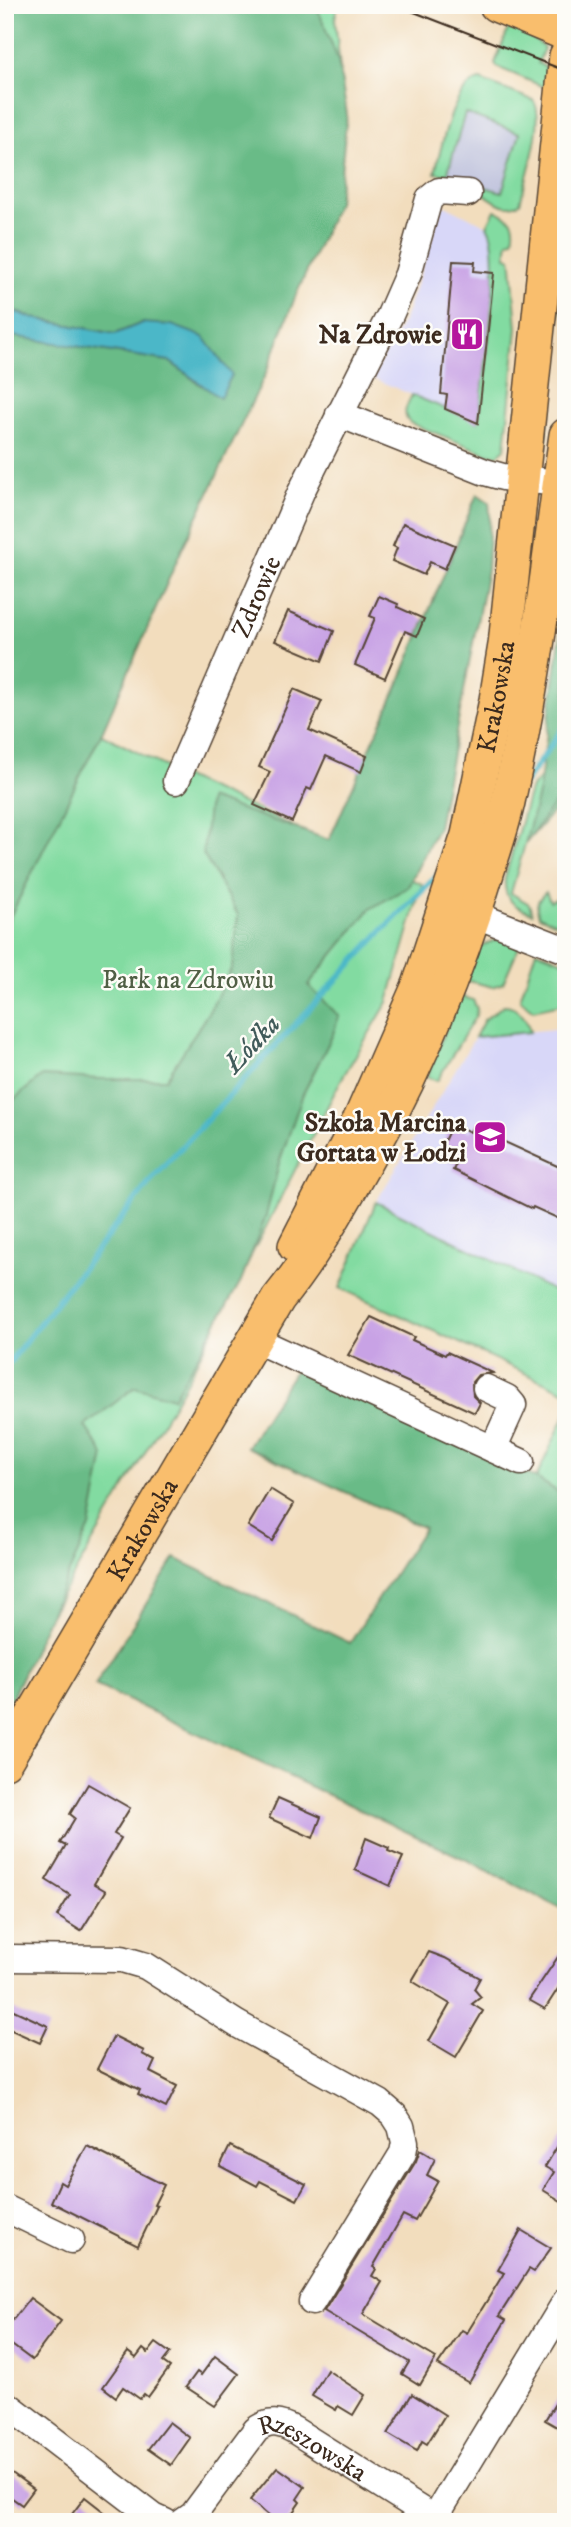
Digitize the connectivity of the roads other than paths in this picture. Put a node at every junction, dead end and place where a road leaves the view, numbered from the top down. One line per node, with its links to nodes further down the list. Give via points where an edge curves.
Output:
1 (496, 5): 2 (main road)
2 (566, 34)
3 (566, 56): 7 (main road, Krakowska)
4 (468, 193): 5 (street, Zdrowie, via 439,191 429,199 408,274)
5 (339, 414): 7 (street, via 485,472); 9 (street, Zdrowie)
6 (566, 435): 8 (main road, Krakowska)
7 (523, 479): 8 (street); 10 (main road, Krakowska)
8 (559, 483): 10 (main road, Krakowska, via 516,763)
9 (176, 781)
10 (485, 826): 11 (main road, Krakowska)
11 (458, 900): 12 (street); 13 (main road, Krakowska, via 451,984 424,1049 321,1242)
12 (566, 950)
13 (254, 1339): 15 (street); 17 (main road, Krakowska)
14 (486, 1388): 15 (street, via 513,1405)
15 (493, 1449): 16 (street)
16 (521, 1462)
17 (5, 1762)
18 (5, 1958): 22 (street, via 122,1959 146,1966 237,2024 364,2092 394,2115 405,2141 403,2154)
19 (5, 2208): 20 (street)
20 (71, 2240)
21 (566, 2301): 24 (street)
22 (312, 2302)
23 (5, 2403): 25 (street)
24 (439, 2518): 26 (street, Rzeszowska, via 284,2424 272,2423 256,2430)
25 (165, 2522)
26 (183, 2522)

